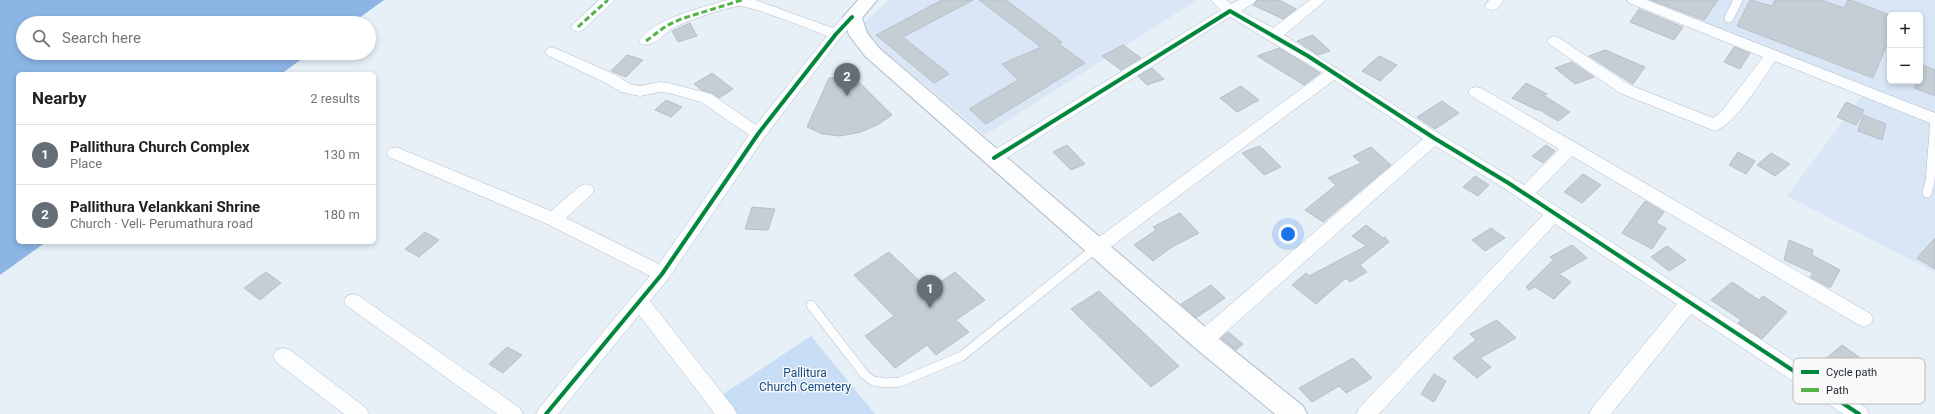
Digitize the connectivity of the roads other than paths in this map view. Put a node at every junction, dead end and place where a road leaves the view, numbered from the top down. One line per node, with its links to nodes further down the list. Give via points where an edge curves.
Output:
1 (608, 0): 12 (street)
2 (742, 0): 13 (street); 15 (street, via 681,19 666,26)
3 (868, 0): 10 (main road)
4 (1218, 0): 9 (street)
5 (1249, 0): 9 (street)
6 (1319, 0): 14 (street)
7 (1634, 0): 18 (street)
8 (1738, 0): 11 (lane)
9 (1230, 11): 14 (street); 26 (street)
10 (852, 17): 13 (street); 26 (main road, via 858,35 872,52)
11 (1728, 18)
12 (578, 27)
13 (836, 34): 22 (street)
14 (1275, 34): 19 (street)
15 (646, 41)
16 (1554, 41): 18 (street, via 1625,89 1715,125 1728,115)
17 (552, 52): 22 (street, via 626,88 640,91 669,88 706,98)
18 (1772, 55): 21 (street)
19 (1333, 73): 23 (street); 32 (street)
20 (1476, 92): 24 (street)
21 (1935, 119): 29 (lane)
22 (758, 134): 33 (street)
23 (1434, 138): 28 (street); 39 (street)
24 (1570, 148): 28 (street); 38 (street)
25 (395, 153): 31 (street)
26 (994, 158): 32 (main road)
27 (586, 190): 31 (street)
28 (1526, 193): 30 (street)
29 (1927, 193)
30 (1554, 214): 36 (street); 48 (street)
31 (552, 219): 33 (street)
32 (1098, 246): 37 (lane, via 962,356 900,382 873,381 865,375); 39 (main road)
33 (662, 274): 35 (street)
34 (353, 301): 44 (street)
35 (640, 302): 45 (street); 46 (street)
36 (1688, 303): 41 (street); 49 (street)
37 (811, 305)
38 (1864, 319)
39 (1203, 340): 47 (main road)
40 (283, 356): 43 (street)
41 (1793, 371)
42 (1844, 404): 50 (street)
43 (359, 414)
44 (513, 414)
45 (546, 414)
46 (726, 414)
47 (1294, 414)
48 (1366, 414)
49 (1599, 414)
50 (1859, 414)

